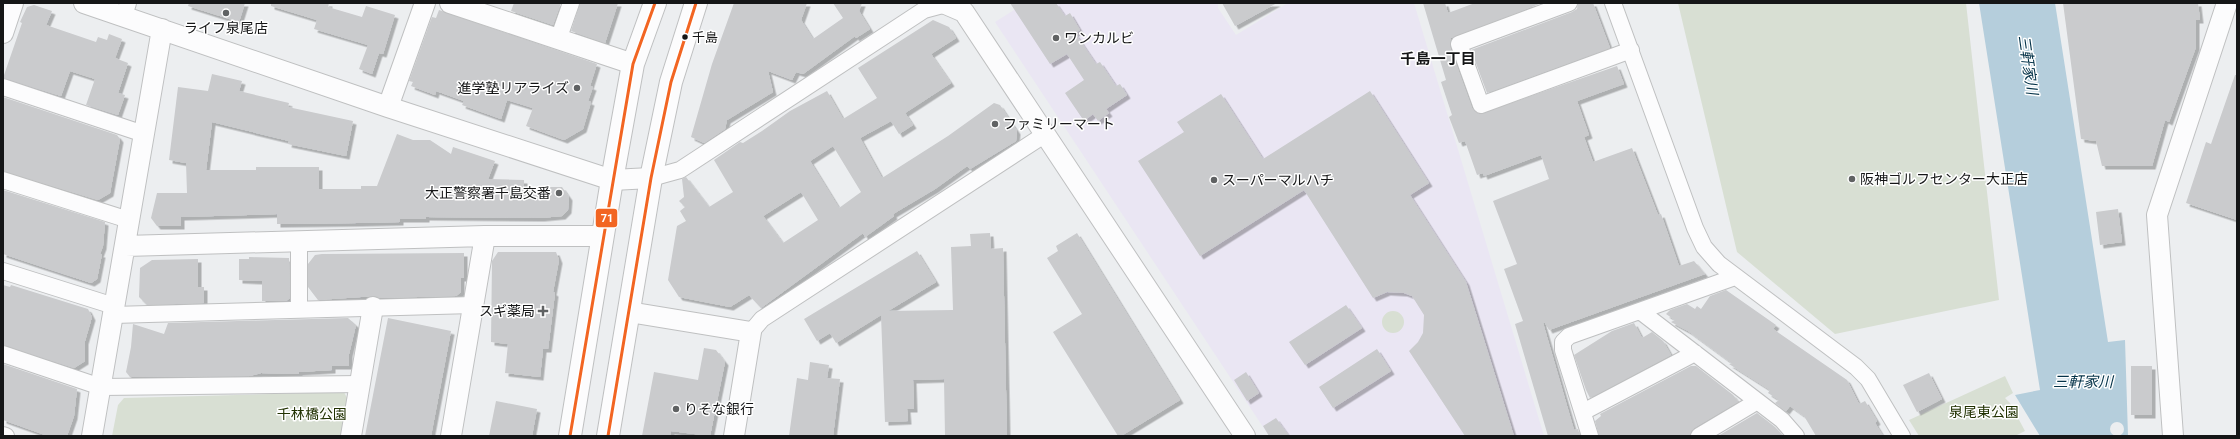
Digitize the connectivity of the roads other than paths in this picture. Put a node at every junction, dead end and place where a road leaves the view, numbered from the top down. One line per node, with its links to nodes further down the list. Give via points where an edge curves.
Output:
1 (13, 3): 14 (street)
2 (84, 3): 12 (street)
3 (425, 3): 19 (street)
4 (450, 3): 15 (street)
5 (571, 3): 15 (street)
6 (655, 3): 17 (main road)
7 (696, 3): 22 (main road, via 671,82)
8 (946, 3): 21 (street, via 964,12); 22 (street, via 924,10 680,170)
9 (1569, 3): 16 (street, via 1459,44 1481,105)
10 (1613, 3): 16 (street)
11 (2227, 3): 58 (street, via 2157,216)
12 (126, 9): 13 (street)
13 (162, 29): 19 (street); 20 (street)
14 (3, 33)
15 (558, 40): 17 (street)
16 (1631, 50): 31 (street, via 1695,228 1704,247)
17 (633, 64): 24 (main road)
18 (3, 86): 20 (street)
19 (388, 107): 24 (street)
20 (144, 134): 25 (street)
21 (1044, 135): 38 (street, via 762,319); 53 (street)
22 (651, 178): 24 (street); 37 (main road)
23 (3, 180): 25 (street)
24 (612, 180): 27 (main road)
25 (129, 220): 29 (street)
26 (485, 236): 27 (street); 28 (street); 32 (street)
27 (602, 236): 50 (main road)
28 (299, 241): 29 (street); 34 (street)
29 (125, 246): 35 (street)
30 (3, 271): 35 (street)
31 (1735, 277): 36 (street); 57 (street, via 1856,367 1868,379)
32 (473, 305): 33 (street); 49 (street)
33 (373, 307): 34 (street); 41 (street)
34 (300, 309): 35 (street)
35 (114, 310): 42 (street)
36 (1640, 311): 39 (street); 44 (street, via 1569,336 1563,342 1563,350)
37 (629, 312): 38 (street); 51 (main road)
38 (751, 332): 52 (street)
39 (1695, 353): 43 (street); 44 (street)
40 (3, 354): 42 (street)
41 (360, 384): 42 (street); 48 (street)
42 (101, 387): 47 (street)
43 (1756, 402): 55 (street); 56 (street, via 1782,420)
44 (1583, 412): 54 (street)
45 (3, 435): 46 (street)
46 (6, 436)
47 (92, 436)
48 (351, 436)
49 (451, 436)
50 (570, 436)
51 (608, 436)
52 (734, 436)
53 (1245, 436)
54 (1590, 436)
55 (1699, 436)
56 (1796, 436)
57 (1902, 436)
58 (2173, 436)

